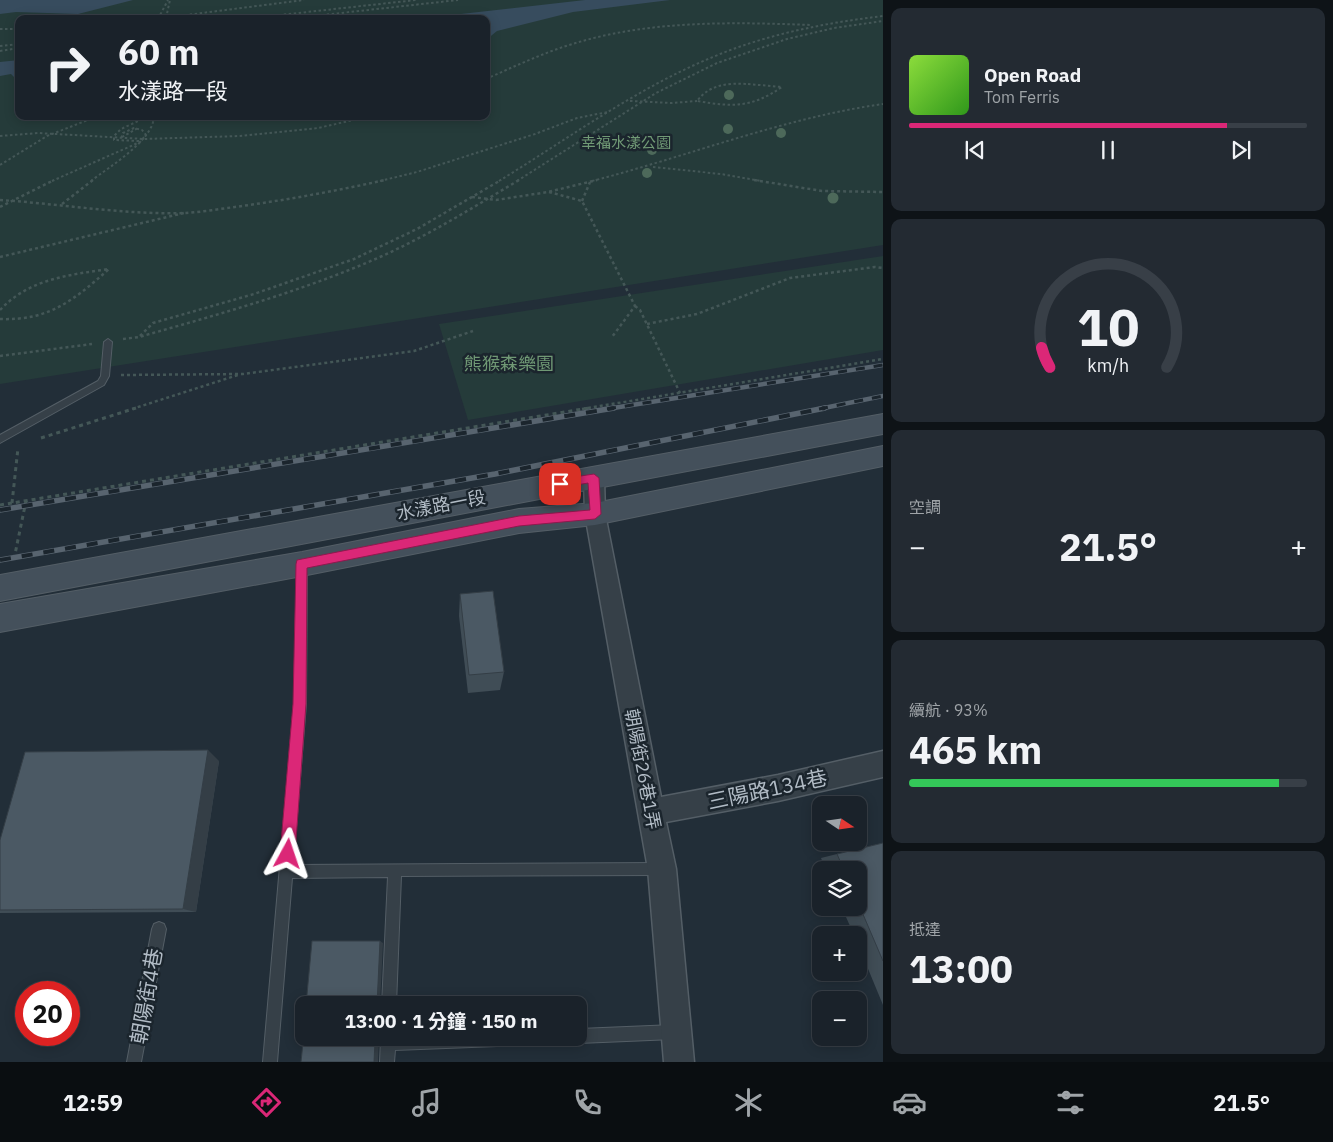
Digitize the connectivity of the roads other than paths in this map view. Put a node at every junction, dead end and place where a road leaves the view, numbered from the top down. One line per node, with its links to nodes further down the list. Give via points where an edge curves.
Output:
1 (108, 342): 3 (lane, via 105,376 100,384)
2 (883, 424): 5 (street, 水漾路一段)
3 (0, 439)
4 (883, 456): 6 (street, 水漾路一段)
5 (594, 478): 6 (street, 朝陽街26巷1弄); 8 (street, 水漾路一段)
6 (595, 514): 7 (street, 水漾路一段, via 519,521); 11 (street, 朝陽街26巷1弄)
7 (302, 564): 9 (street, 水漾路一段); 14 (lane, via 300,704)
8 (4, 587)
9 (0, 618)
10 (883, 764): 11 (street, 三陽路134巷)
11 (651, 812): 13 (street, 朝陽街26巷1弄)
12 (395, 870): 13 (lane); 14 (lane); 16 (lane)
13 (662, 870): 17 (street, 朝陽街26巷1弄)
14 (286, 872): 21 (lane)
15 (159, 929): 20 (lane, 朝陽街4巷)
16 (389, 996)
17 (675, 1032): 18 (lane); 23 (street, 朝陽街26巷1弄)
18 (587, 1036)
19 (388, 1046): 22 (lane)
20 (134, 1062)
21 (270, 1062)
22 (387, 1062)
23 (679, 1062)

